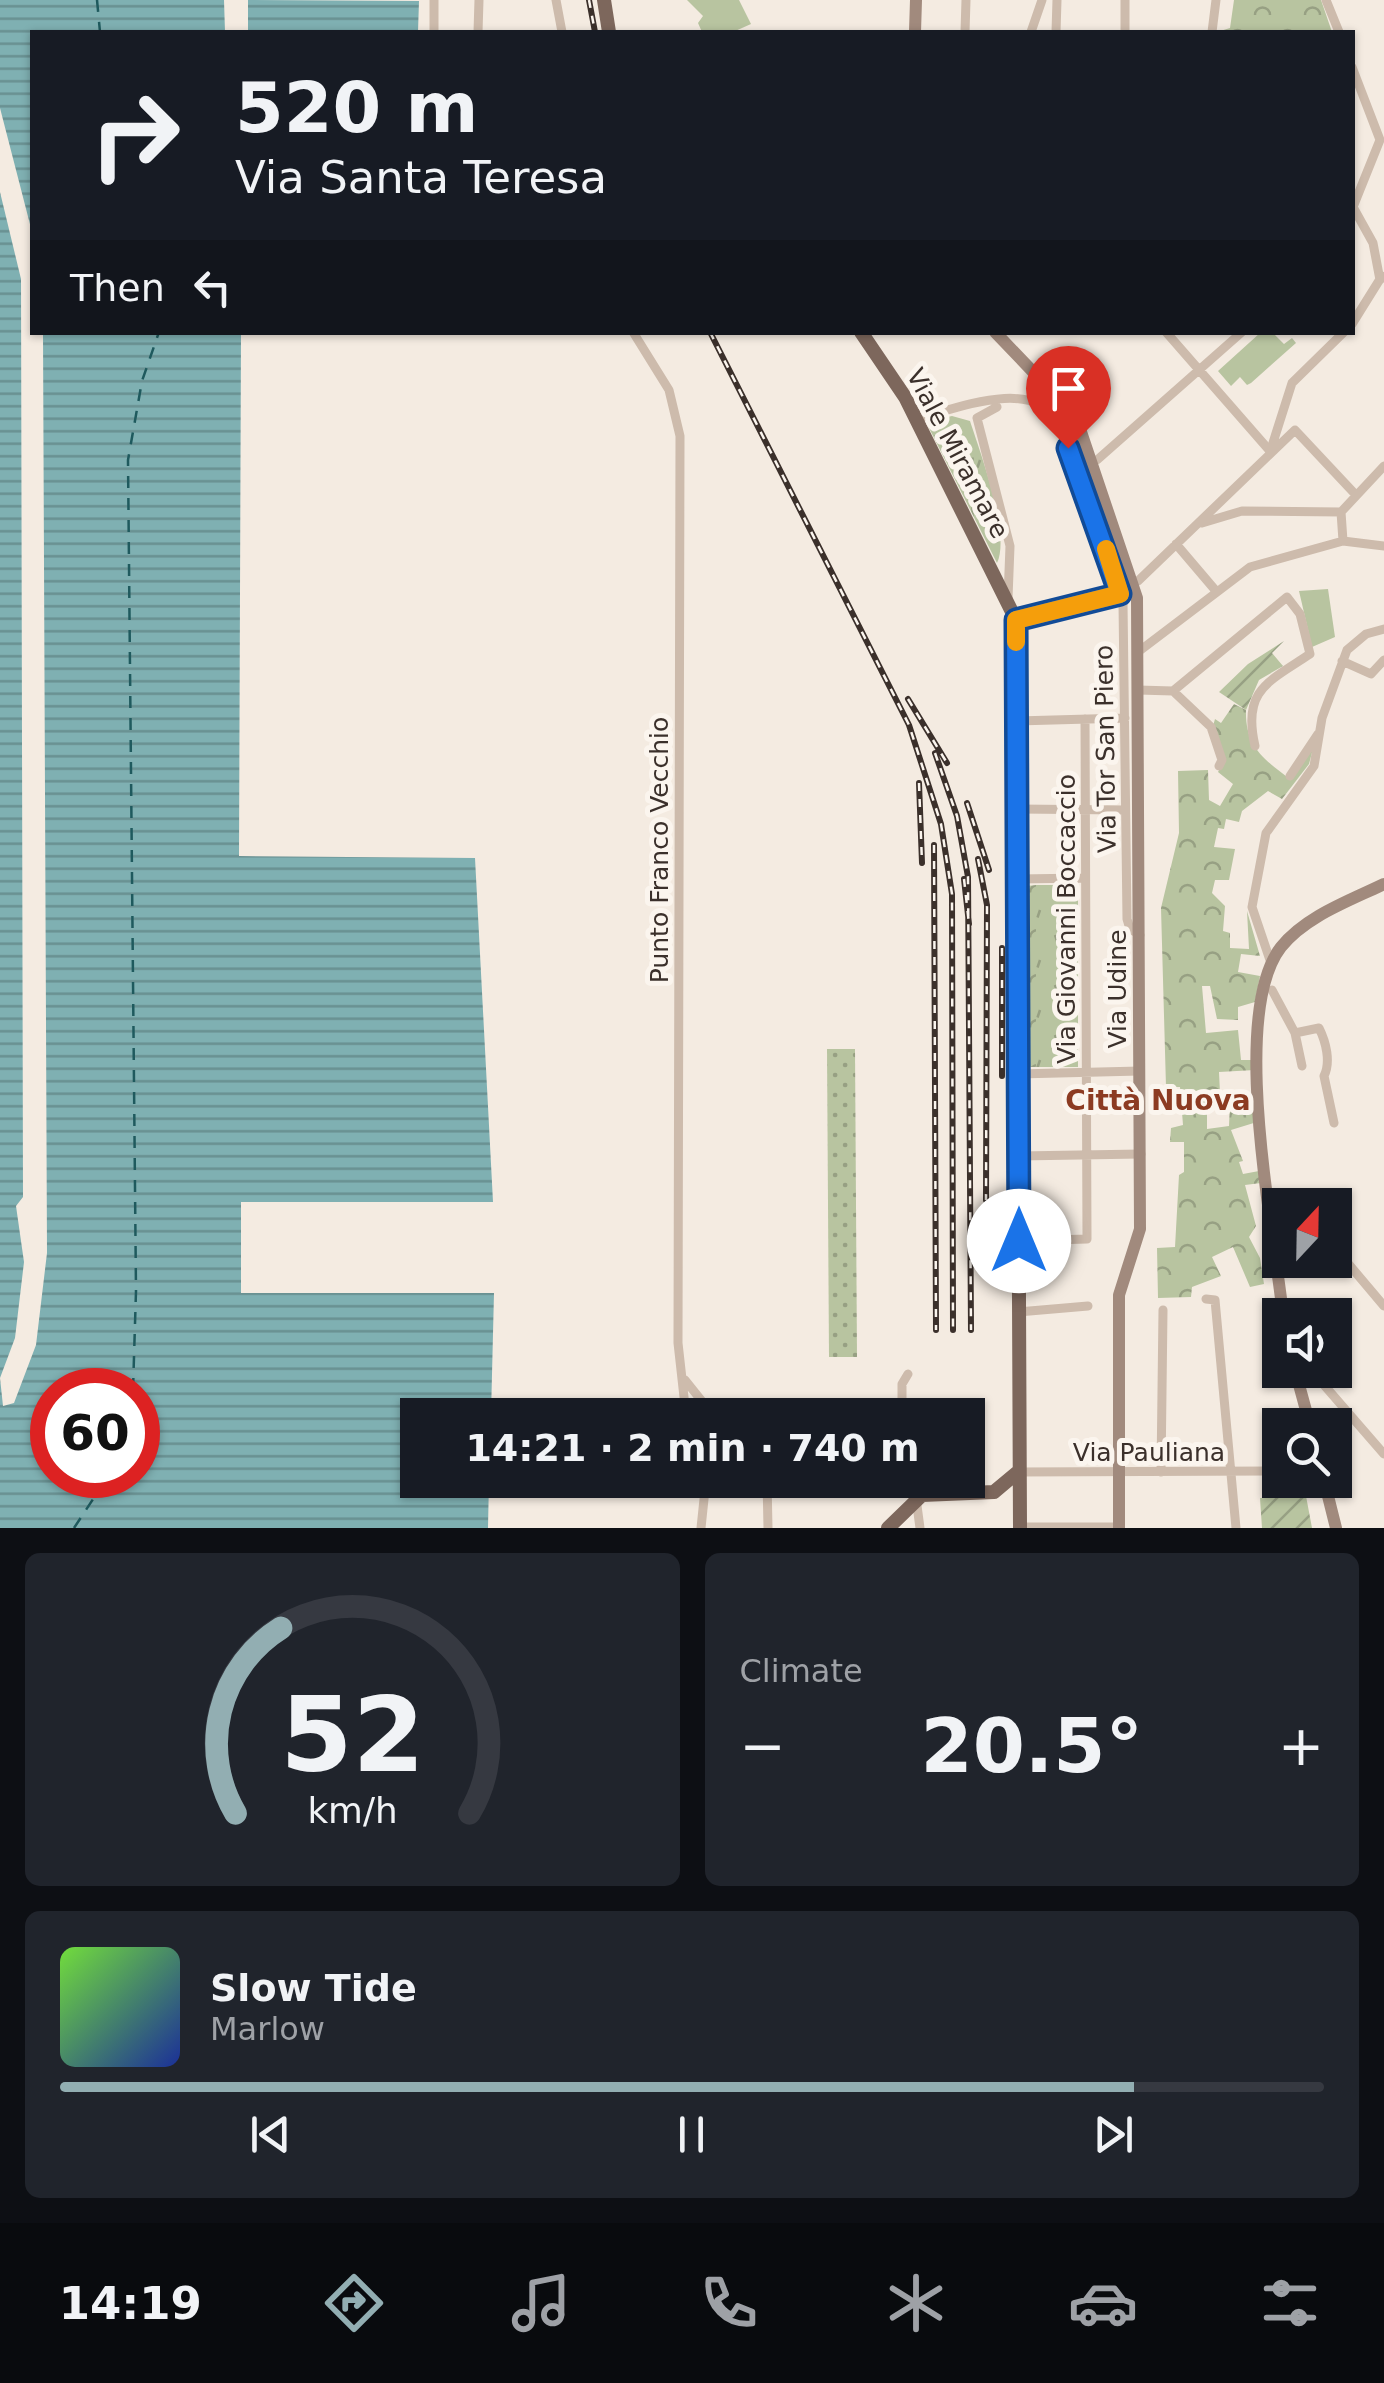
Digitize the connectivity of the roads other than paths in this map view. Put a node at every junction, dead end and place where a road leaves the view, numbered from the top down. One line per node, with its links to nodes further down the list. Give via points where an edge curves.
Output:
1 (434, 0): 12 (street)
2 (479, 0): 13 (street)
3 (556, 0): 14 (street)
4 (604, 0): 15 (main road)
5 (916, 0): 16 (main road)
6 (966, 0): 17 (street)
7 (1042, 0): 18 (street)
8 (1057, 0): 19 (street)
9 (1125, 0): 20 (street)
10 (1216, 0): 21 (street)
11 (1326, 0): 22 (street)
12 (434, 30)
13 (478, 30)
14 (562, 30)
15 (609, 30)
16 (916, 30)
17 (965, 30)
18 (1031, 30)
19 (1056, 30)
20 (1124, 30)
21 (1212, 30)
22 (1338, 30)
23 (1355, 75): 24 (street, via 1380,140)
24 (1355, 202)
25 (1355, 210): 26 (street)
26 (1382, 277): 27 (street)
27 (1355, 318)
28 (635, 335): 90 (street, Punto Franco Vecchio, via 669,390 680,436 678,1343)
29 (864, 335): 36 (main road, Viale Miramare)
30 (998, 335): 38 (main road, Via Udine, via 1073,411)
31 (1169, 335): 34 (street)
32 (1239, 335): 34 (street)
33 (1341, 335): 37 (street, via 1292,383)
34 (1200, 371): 37 (street); 38 (street)
35 (1013, 398): 36 (street); 38 (street, Via Tor San Piero, via 1031,399 1052,412); 48 (street, Viale Miramare, via 977,418 1010,546)
36 (916, 418): 48 (main road, Viale Miramare)
37 (1270, 451): 40 (street, via 1295,430); 42 (street)
38 (1087, 463): 46 (street, Via Tor San Piero); 51 (main road, Via Udine, via 1135,588)
39 (1384, 466): 40 (street)
40 (1355, 494): 41 (street)
41 (1341, 512): 42 (street, via 1242,511); 43 (street)
42 (1190, 530): 44 (street)
43 (1343, 541): 45 (street); 47 (street, via 1250,567)
44 (1176, 544): 46 (street); 47 (street)
45 (1384, 546)
46 (1129, 588): 49 (street); 56 (street, Via Tor San Piero)
47 (1216, 591): 51 (street)
48 (1008, 598): 49 (main road, Viale Miramare)
49 (1016, 620): 58 (main road, Viale Miramare)
50 (1384, 629): 53 (street, via 1355,641)
51 (1138, 652): 54 (main road, Via Udine)
52 (1384, 660): 53 (street, via 1371,674)
53 (1342, 661): 59 (street)
54 (1138, 690): 55 (street); 69 (main road, Via Udine)
55 (1174, 691): 60 (street, via 1288,597 1310,654 1259,690 1249,713); 61 (street, via 1211,726)
56 (1125, 718): 57 (street); 65 (street, Via Tor San Piero)
57 (1085, 719): 58 (street); 64 (street, Via Giovanni Boccaccio)
58 (1016, 720): 63 (main road, Viale Miramare)
59 (1318, 734): 62 (street); 70 (street, via 1314,766 1272,821 1256,874 1252,907)
60 (1255, 746)
61 (1219, 766)
62 (1290, 776)
63 (1018, 810): 64 (street); 67 (main road, Viale Miramare)
64 (1085, 810): 65 (street); 66 (street, Via Giovanni Boccaccio)
65 (1126, 810): 69 (street, Via Tor San Piero, via 1127,922)
66 (1086, 878): 67 (street); 75 (street, Via Giovanni Boccaccio)
67 (1018, 879): 76 (main road, Viale Miramare)
68 (1384, 884): 70 (main road, via 1303,926)
69 (1140, 935): 74 (main road, Via Udine)
70 (1269, 971): 83 (main road, via 1258,1021 1260,1129)
71 (1272, 990): 72 (street)
72 (1294, 1033): 73 (street); 77 (street, via 1319,1028)
73 (1302, 1066)
74 (1140, 1072): 75 (street); 78 (main road, Via Udine)
75 (1086, 1073): 76 (street); 79 (street, Via Giovanni Boccaccio)
76 (1018, 1074): 80 (main road, Viale Miramare)
77 (1334, 1123)
78 (1140, 1154): 79 (street); 98 (main road, Via Udine, via 1140,1229 1119,1295)
79 (1086, 1155): 80 (street); 81 (street, Via Giovanni Boccaccio, via 1087,1240)
80 (1018, 1156): 81 (main road, Viale Miramare)
81 (1019, 1241): 88 (main road, Viale Miramare)
82 (1352, 1268): 86 (street)
83 (1281, 1298)
84 (1206, 1299): 100 (street, via 1215,1300)
85 (1088, 1306): 88 (street)
86 (1384, 1306)
87 (1163, 1310): 99 (street)
88 (1018, 1312): 97 (main road, Viale Miramare)
89 (908, 1374): 94 (street)
90 (686, 1380): 92 (street, Punto Franco Vecchio); 93 (street)
91 (1327, 1388): 95 (street)
92 (686, 1398)
93 (700, 1398)
94 (902, 1398)
95 (1384, 1454)
96 (1262, 1471): 100 (street, Via Pauliana)
97 (1018, 1472): 98 (street, Via Pauliana); 101 (main road); 111 (main road, Viale Miramare)
98 (1120, 1472): 99 (street, Via Pauliana); 112 (main road, Via Udine)
99 (1162, 1472): 100 (street, Via Pauliana)
100 (1231, 1472): 113 (street)
101 (985, 1492)
102 (704, 1498): 107 (street)
103 (767, 1498): 108 (street)
104 (916, 1498): 106 (main road); 110 (street)
105 (1328, 1498): 114 (main road)
106 (892, 1524): 109 (main road)
107 (701, 1528)
108 (768, 1528)
109 (910, 1528)
110 (920, 1528)
111 (1020, 1528): 112 (street)
112 (1119, 1528)
113 (1236, 1528)
114 (1336, 1528)

